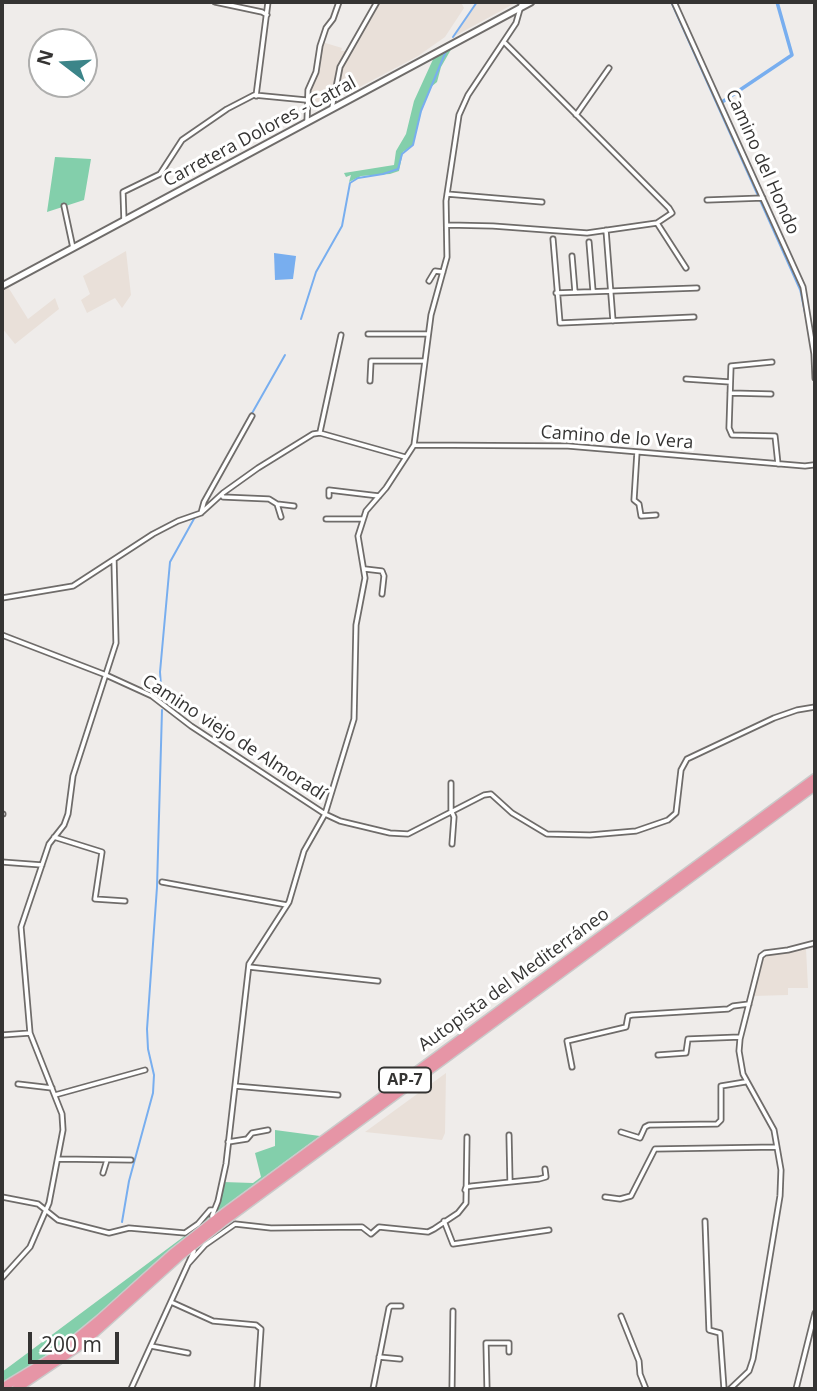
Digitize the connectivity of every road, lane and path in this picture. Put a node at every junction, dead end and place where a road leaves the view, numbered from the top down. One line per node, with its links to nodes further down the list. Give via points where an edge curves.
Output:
1 (215, 2): 8 (street)
2 (268, 2): 8 (street)
3 (339, 2): 12 (street, via 326,28)
4 (377, 2): 13 (street, via 340,67)
5 (531, 2): 7 (street, Carretera Dolores - Catral)
6 (674, 2): 17 (street, Camino del Hondo)
7 (522, 4): 9 (street); 13 (street, Carretera Dolores - Catral)
8 (267, 15): 11 (street)
9 (505, 42): 14 (street); 16 (street, via 461,108)
10 (609, 68): 14 (street)
11 (256, 96): 12 (street); 21 (street, via 188,135 160,174 123,192)
12 (306, 100): 15 (street)
13 (332, 109): 15 (street, Carretera Dolores - Catral)
14 (576, 115): 22 (street, via 671,210)
15 (307, 122): 21 (street, Carretera Dolores - Catral)
16 (447, 194): 19 (street); 23 (street)
17 (761, 199): 18 (street); 45 (street, Camino del Hondo, via 803,287)
18 (707, 200)
19 (542, 202)
20 (65, 206): 27 (street)
21 (124, 221): 27 (street, Carretera Dolores - Catral)
22 (657, 223): 24 (street); 29 (street)
23 (447, 225): 24 (street, via 580,233); 30 (street)
24 (606, 230): 34 (street)
25 (552, 239): 37 (street)
26 (589, 242): 36 (street)
27 (73, 248): 32 (street, Carretera Dolores - Catral)
28 (572, 256): 35 (street)
29 (686, 268)
30 (443, 272): 31 (street, via 435,271); 41 (street)
31 (429, 281)
32 (2, 286)
33 (696, 288): 34 (street)
34 (611, 291): 36 (street); 39 (street)
35 (575, 292): 36 (street); 37 (street)
36 (593, 292)
37 (556, 293): 39 (street, via 560,323)
38 (694, 317): 39 (street)
39 (613, 321)
40 (368, 334): 41 (street)
41 (428, 334): 43 (street)
42 (341, 335): 53 (street)
43 (425, 361): 48 (street, via 371,361); 54 (street)
44 (772, 362): 49 (street, via 733,364)
45 (815, 363): 46 (street, Camino del Hondo)
46 (815, 378)
47 (686, 379): 49 (street)
48 (370, 382)
49 (730, 382): 50 (street)
50 (730, 393): 51 (street); 58 (street, via 732,435 775,436)
51 (771, 394)
52 (252, 416): 65 (street)
53 (320, 433): 56 (street); 60 (street, via 289,447)
54 (414, 445): 55 (street, Camino de lo Vera, via 568,446); 56 (street)
55 (637, 452): 58 (street, Camino de lo Vera); 66 (street, via 634,499 641,516)
56 (405, 457): 61 (street)
57 (815, 457): 59 (street)
58 (778, 464): 59 (street, Camino de lo Vera)
59 (814, 467)
60 (222, 495): 63 (street, via 269,499); 65 (street)
61 (379, 495): 62 (street, via 329,490); 69 (street)
62 (329, 496)
63 (276, 504): 64 (street); 67 (street)
64 (294, 506)
65 (201, 513): 70 (street, via 163,529)
66 (656, 515)
67 (281, 517)
68 (326, 519): 69 (street)
69 (363, 519): 71 (street, via 358,536)
70 (114, 559): 73 (street, via 73,586); 75 (street, via 116,643)
71 (365, 569): 72 (street, via 382,571); 81 (street, via 356,625 354,719)
72 (382, 594)
73 (2, 598)
74 (2, 635): 75 (street, Camino viejo de Almoradí)
75 (106, 675): 81 (street, Camino viejo de Almoradí, via 152,696); 82 (street, via 74,776 68,814)
76 (815, 707): 80 (street, Camino viejo de Almoradí, via 774,718 687,759 681,769 676,813 636,831 551,835 522,820 491,794)
77 (815, 778): 139 (highway, Autopista del Mediterráneo / AP-7, via 203,1229 55,1356)
78 (452, 783): 80 (street)
79 (815, 786): 140 (highway, Autopista del Mediterráneo / AP-7, via 223,1222 81,1345)
80 (452, 811): 81 (street, Camino viejo de Almoradí, via 408,834); 83 (street)
81 (325, 814): 88 (street, via 304,851)
82 (54, 837): 85 (street); 87 (street, via 102,852 95,899)
83 (452, 844)
84 (2, 862): 85 (street)
85 (42, 865): 93 (street, via 21,928)
86 (162, 882): 88 (street)
87 (125, 901)
88 (287, 905): 90 (street)
89 (815, 943): 92 (street, via 761,956)
90 (249, 967): 91 (street); 101 (street)
91 (378, 981)
92 (749, 1004): 95 (street); 97 (street, via 628,1016 626,1027 566,1041)
93 (30, 1033): 94 (street); 102 (street)
94 (2, 1035)
95 (740, 1037): 96 (street, via 688,1039 686,1053); 99 (street)
96 (658, 1055)
97 (572, 1067)
98 (145, 1070): 103 (street)
99 (746, 1082): 106 (street, via 721,1086 721,1120 717,1124 649,1125 640,1138); 110 (street, via 770,1121)
100 (19, 1084): 102 (street)
101 (235, 1086): 104 (street); 109 (street)
102 (52, 1088): 103 (street)
103 (55, 1095): 111 (street, via 64,1121)
104 (338, 1095)
105 (268, 1130): 109 (street)
106 (621, 1132)
107 (509, 1135): 116 (street)
108 (467, 1137): 117 (street)
109 (228, 1142): 121 (street)
110 (777, 1147): 119 (street, via 656,1149 631,1196); 148 (street, via 780,1196 760,1328 749,1371)
111 (58, 1159): 112 (street); 120 (street)
112 (107, 1160): 113 (street); 115 (street)
113 (131, 1160)
114 (545, 1169): 116 (street, via 546,1177)
115 (103, 1173)
116 (510, 1182): 117 (street)
117 (465, 1190): 123 (street, via 464,1207)
118 (2, 1197): 120 (street)
119 (605, 1198)
120 (46, 1210): 121 (street, via 58,1220 109,1233 129,1228 185,1233); 128 (street, via 30,1247)
121 (214, 1210): 122 (street)
122 (212, 1216)
123 (444, 1221): 125 (street, via 453,1244); 127 (street, via 428,1232 379,1227 371,1234 362,1227 235,1224)
124 (705, 1221): 147 (street, via 709,1330 720,1333)
125 (549, 1230)
126 (194, 1251): 127 (street)
127 (188, 1264): 129 (street)
128 (2, 1278)
129 (170, 1302): 134 (street); 142 (street, via 212,1321 261,1329)
130 (401, 1306): 137 (street, via 388,1308)
131 (453, 1311): 144 (street)
132 (815, 1313): 149 (street)
133 (621, 1316): 146 (street)
134 (151, 1346): 136 (street); 141 (street)
135 (509, 1352): 145 (street, via 509,1343 486,1343)
136 (188, 1353)
137 (379, 1357): 138 (street); 143 (street)
138 (400, 1359)
139 (2, 1388)
140 (16, 1389)
141 (131, 1389)
142 (257, 1389)
143 (373, 1389)
144 (452, 1389)
145 (486, 1389)
146 (646, 1389)
147 (724, 1389)
148 (730, 1389)
149 (796, 1389)

